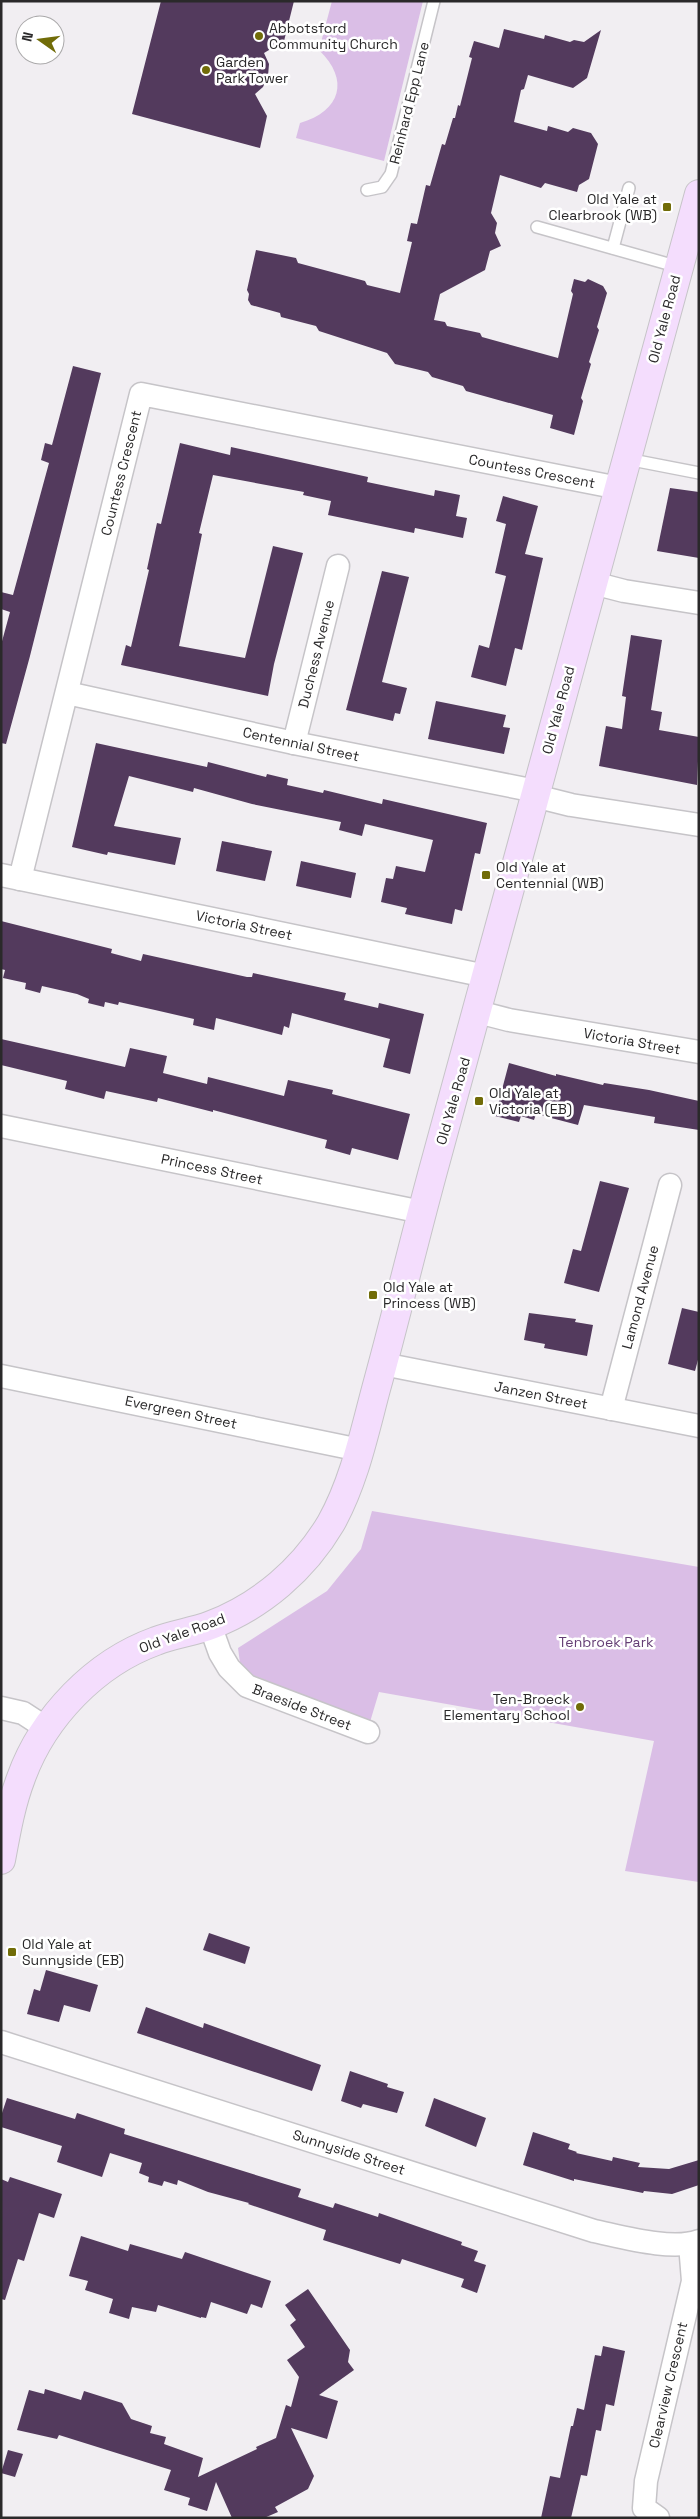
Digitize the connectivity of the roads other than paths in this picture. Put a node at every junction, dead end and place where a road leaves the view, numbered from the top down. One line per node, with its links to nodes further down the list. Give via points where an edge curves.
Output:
1 (434, 1): 3 (lane, Reinhard Epp Lane, via 391,174 382,187)
2 (629, 188): 6 (lane)
3 (367, 190)
4 (699, 194): 7 (street, Old Yale Road)
5 (537, 227): 6 (lane)
6 (613, 248): 7 (lane)
7 (679, 266): 8 (street, Old Yale Road)
8 (627, 459): 9 (lane); 10 (street, Old Yale Road)
9 (699, 473)
10 (619, 488): 12 (street, Old Yale Road); 14 (street, Countess Crescent, via 140,394)
11 (338, 566): 15 (street, Duchess Avenue)
12 (593, 583): 13 (street); 16 (street, Old Yale Road)
13 (699, 602)
14 (67, 693): 15 (street, Centennial Street); 18 (street, Countess Crescent)
15 (294, 743): 16 (street, Centennial Street)
16 (535, 794): 17 (street, Centennial Street, via 571,805); 19 (street, Old Yale Road)
17 (699, 825)
18 (11, 877): 19 (street, Victoria Street)
19 (486, 976): 20 (street, Old Yale Road)
20 (478, 1012): 21 (street, Victoria Street); 24 (street, Old Yale Road)
21 (699, 1052)
22 (1, 1126): 24 (street, Princess Street)
23 (670, 1185): 27 (street, Lamond Avenue)
24 (422, 1212): 25 (street, Old Yale Road)
25 (383, 1364): 27 (street, Janzen Street); 29 (street, Old Yale Road)
26 (1, 1376): 29 (street, Evergreen Street)
27 (611, 1409): 28 (street, Janzen Street)
28 (699, 1426)
29 (360, 1450): 30 (street, Old Yale Road, via 352,1477 332,1520 300,1566 260,1599)
30 (210, 1625): 32 (street, Old Yale Road, via 156,1641 115,1661 68,1702); 33 (street, Braeside Street, via 229,1668 247,1686)
31 (1, 1708): 32 (street, via 23,1714)
32 (46, 1728): 34 (street, Old Yale Road, via 20,1778)
33 (368, 1732)
34 (1, 1860)
35 (1, 2042): 36 (street, Sunnyside Street, via 564,2222 662,2243)
36 (694, 2243): 37 (street, Clearview Crescent, via 693,2281 646,2481 644,2508)
37 (658, 2518)

